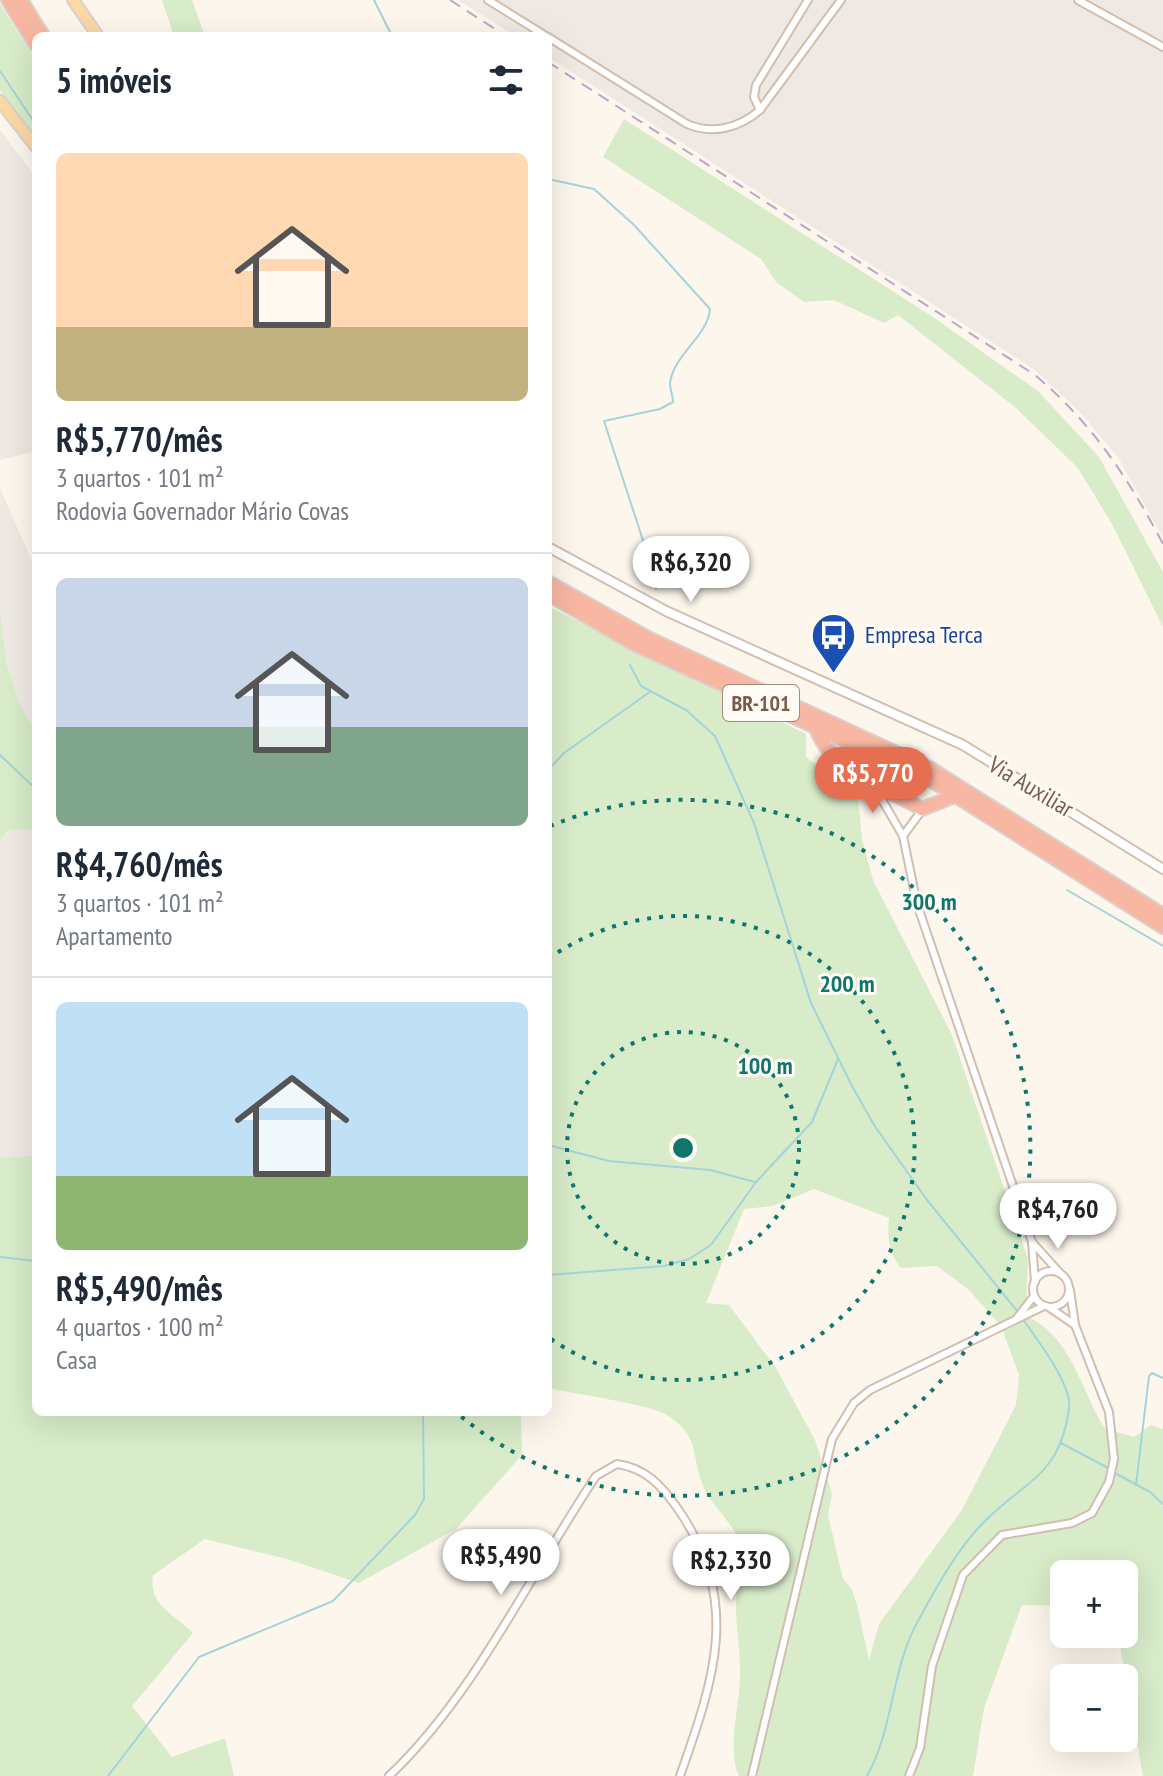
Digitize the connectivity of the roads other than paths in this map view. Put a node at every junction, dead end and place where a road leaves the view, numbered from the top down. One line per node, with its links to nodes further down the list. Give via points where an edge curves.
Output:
1 (8, 0): 11 (highway)
2 (21, 0): 8 (highway)
3 (73, 0): 9 (main road)
4 (488, 0): 10 (street)
5 (808, 0): 15 (street, via 756,85)
6 (841, 0): 15 (street)
7 (1078, 0): 13 (street)
8 (43, 32)
9 (95, 32)
10 (539, 32)
11 (32, 39)
12 (552, 40): 15 (street, via 693,127 731,127)
13 (1163, 47)
14 (0, 101): 16 (main road)
15 (760, 110)
16 (32, 142)
17 (552, 549): 25 (street, Via Auxiliar, via 666,611 963,745)
18 (552, 584): 26 (highway, BR-101, via 648,638 953,781)
19 (552, 596): 20 (highway, BR-101, via 634,644)
20 (816, 728): 21 (highway, via 834,756); 22 (highway, BR-101)
21 (869, 779): 23 (highway); 24 (street)
22 (957, 795): 23 (highway); 27 (highway, BR-101)
23 (922, 809): 24 (street)
24 (903, 836): 28 (street, via 921,917)
25 (1163, 869)
26 (1163, 915)
27 (1163, 927)
28 (1032, 1242): 29 (street); 30 (street)
29 (1065, 1277): 30 (street, via 1045,1272); 31 (street)
30 (1035, 1282): 32 (street)
31 (1070, 1290): 33 (street, via 1063,1303); 35 (street)
32 (1034, 1296): 33 (street); 34 (street)
33 (1047, 1307): 34 (street); 35 (street)
34 (1017, 1318): 38 (street, via 870,1390 842,1419 832,1439)
35 (1075, 1325): 39 (street, via 1109,1412 1114,1459 1109,1482 1092,1513 1063,1525 1002,1535 963,1575 932,1666 920,1748)
36 (389, 1776): 37 (street, via 456,1698 596,1476 617,1464 640,1470 666,1492 699,1543 715,1596 718,1637 710,1692)
37 (680, 1776)
38 (752, 1776)
39 (909, 1776)

